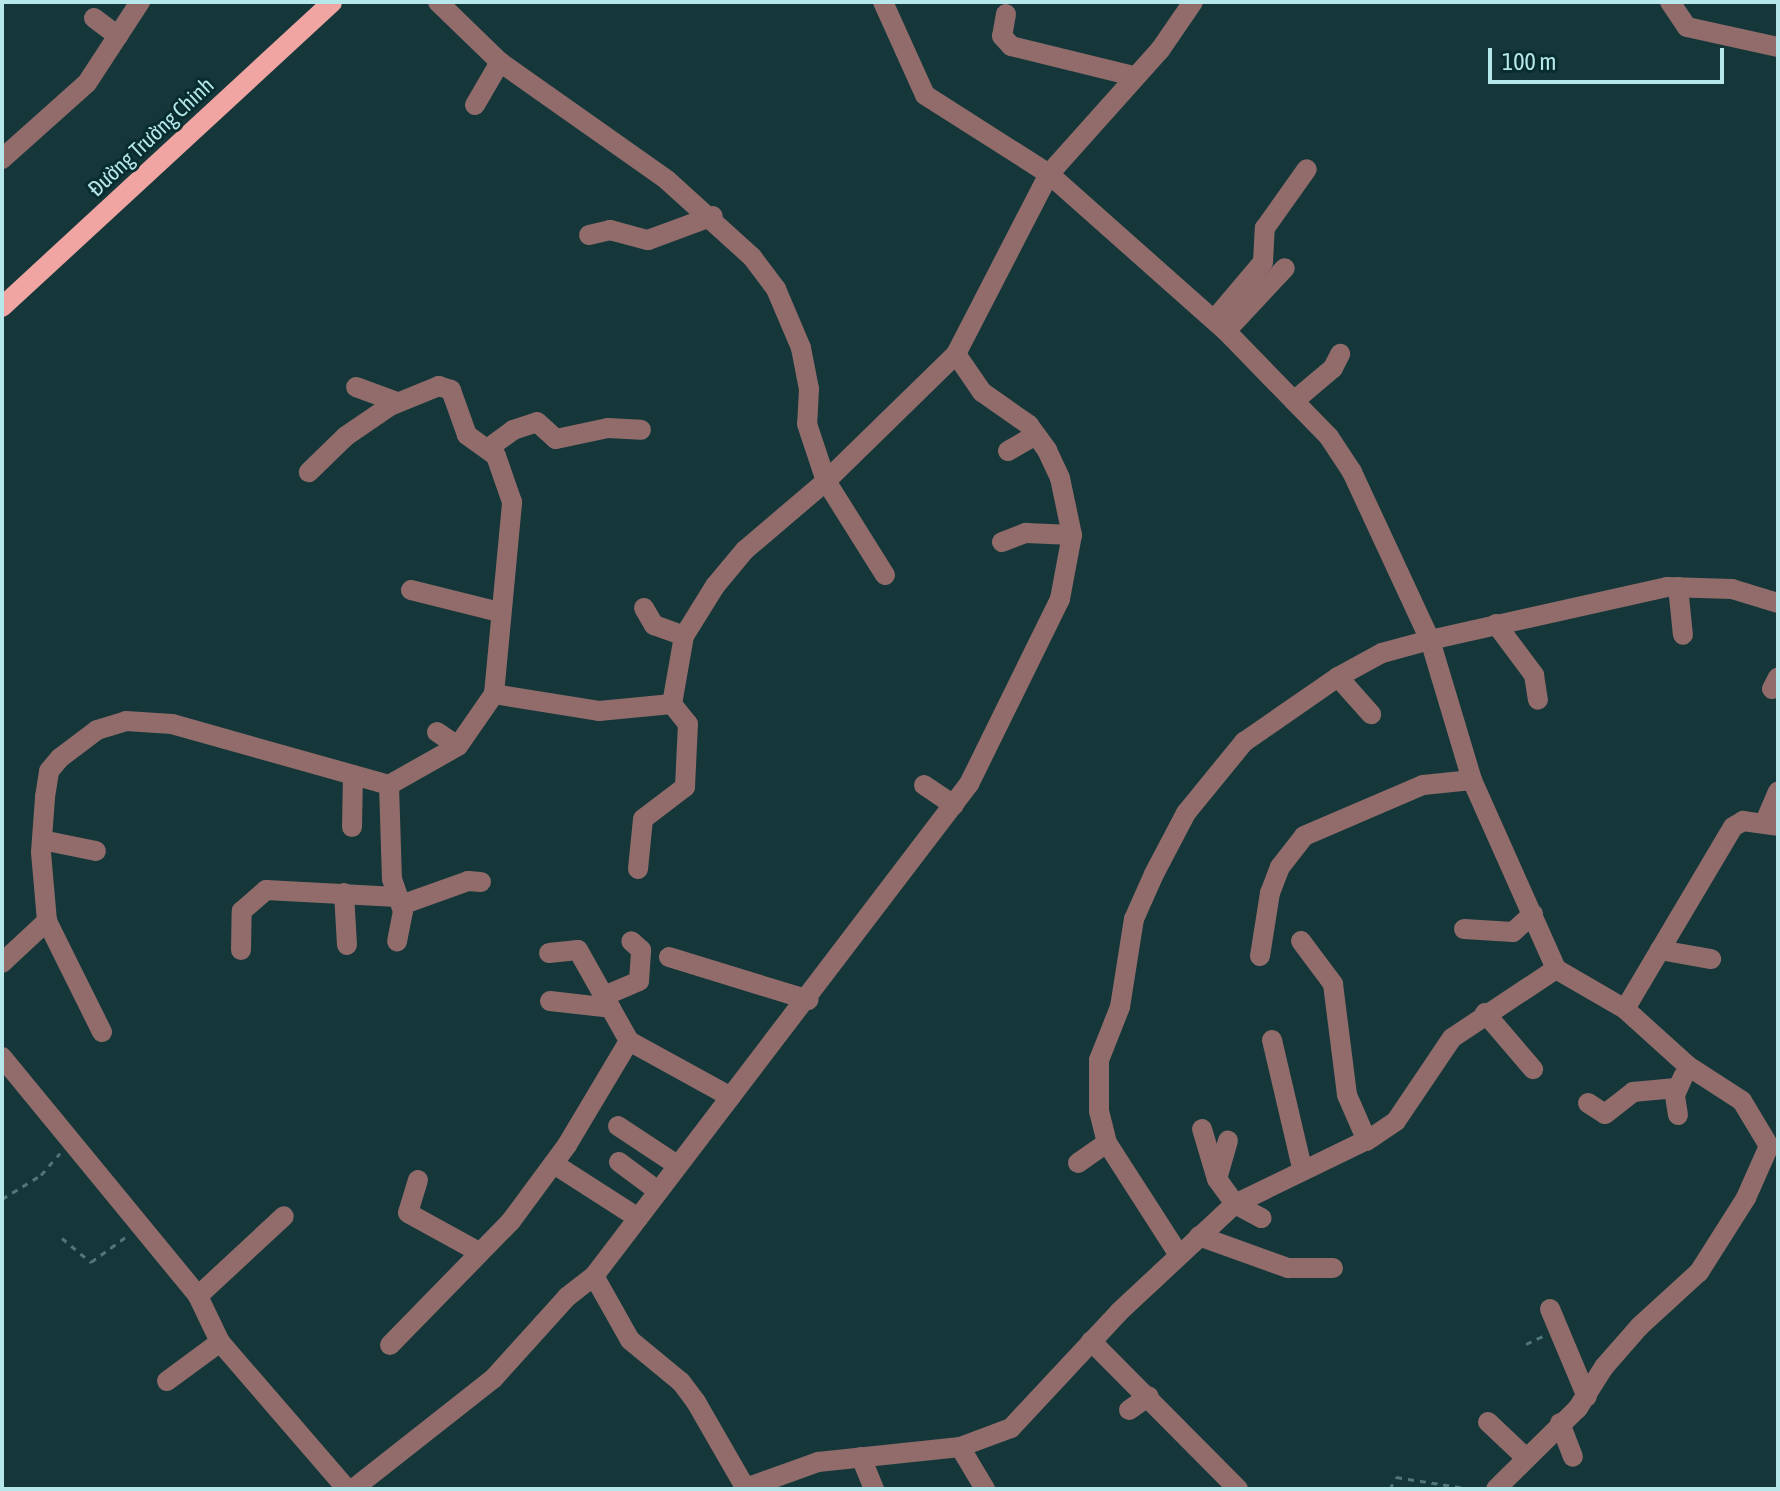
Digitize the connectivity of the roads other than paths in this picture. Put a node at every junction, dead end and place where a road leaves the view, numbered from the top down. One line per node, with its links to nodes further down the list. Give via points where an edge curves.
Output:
1 (140, 2): 9 (street)
2 (332, 2): 20 (main road, Đường Trường Chinh)
3 (438, 2): 11 (street)
4 (883, 2): 16 (street, via 925,95)
5 (1193, 2): 12 (street, via 1160,50)
6 (1670, 2): 10 (street, via 1687,27)
7 (1006, 14): 12 (street, via 1002,36 1011,46)
8 (94, 18): 9 (street)
9 (118, 36): 14 (street, via 87,83)
10 (1778, 47)
11 (500, 62): 13 (street); 17 (street)
12 (1133, 76): 16 (street)
13 (475, 105)
14 (2, 159)
15 (1307, 169): 21 (street, via 1265,228 1263,262)
16 (1049, 174): 21 (street); 22 (street)
17 (713, 216): 18 (street, via 648,240 610,230); 32 (street, via 752,257 790,317 809,389 807,424)
18 (589, 235)
19 (1285, 268): 21 (street)
20 (2, 307)
21 (1220, 326): 25 (street)
22 (956, 354): 28 (street, via 982,392); 32 (street)
23 (1340, 354): 25 (street, via 1333,368)
24 (356, 387): 26 (street)
25 (1294, 401): 44 (street, via 1329,437 1352,472)
26 (397, 402): 29 (street, via 446,386 467,435 473,443); 31 (street, via 346,436)
27 (641, 430): 29 (street, via 608,428 556,439 537,422 513,430)
28 (1036, 435): 30 (street); 33 (street, via 1060,478)
29 (490, 447): 40 (street, via 512,502)
30 (1008, 451)
31 (309, 472)
32 (826, 481): 35 (street); 43 (street, via 745,550)
33 (1072, 535): 34 (street, via 1026,533); 57 (street, via 1060,599)
34 (1002, 542)
35 (885, 575)
36 (1678, 587): 38 (street, via 1732,589); 41 (street, via 1619,594); 42 (street)
37 (411, 590): 40 (street)
38 (1778, 603)
39 (644, 608): 43 (street, via 654,625)
40 (499, 612): 46 (street)
41 (1496, 624): 44 (street); 47 (street, via 1534,675)
42 (1683, 635)
43 (684, 636): 48 (street)
44 (1430, 640): 45 (street, via 1382,653); 53 (street)
45 (1338, 677): 49 (street); 100 (street, via 1244,742 1186,813 1154,874 1134,919 1120,1007 1099,1060 1099,1111)
46 (494, 694): 48 (street, via 599,711); 51 (street)
47 (1538, 700)
48 (672, 704): 62 (street, via 688,724 685,787 643,819)
49 (1371, 714)
50 (437, 732): 51 (street)
51 (458, 746): 54 (street)
52 (353, 775): 54 (street); 59 (street); 60 (street, via 172,724 126,721 97,730 49,771)
53 (1472, 780): 66 (street, via 1500,852); 76 (street, via 1423,785 1304,836 1280,867 1270,893)
54 (389, 785): 65 (street)
55 (924, 785): 57 (street)
56 (1778, 792): 58 (street)
57 (954, 805): 81 (street)
58 (1772, 824): 74 (street, via 1743,821 1733,827)
59 (352, 827)
60 (42, 840): 61 (street); 67 (street)
61 (96, 851)
62 (638, 869)
63 (481, 882): 65 (street)
64 (344, 893): 65 (street); 72 (street); 73 (street, via 266,890 242,911)
65 (399, 901): 69 (street)
66 (1533, 914): 68 (street, via 1513,932); 80 (street)
67 (47, 921): 79 (street); 86 (street)
68 (1464, 929)
69 (397, 941)
70 (631, 941): 83 (street, via 641,950 639,981)
71 (1301, 941): 99 (street, via 1333,984 1347,1095)
72 (347, 945)
73 (241, 950)
74 (1660, 950): 78 (street); 84 (street)
75 (549, 953): 83 (street, via 578,950)
76 (1260, 956)
77 (669, 957): 81 (street)
78 (1711, 959)
79 (2, 963)
80 (1556, 969): 84 (street); 85 (street)
81 (809, 1000): 93 (street)
82 (550, 1001): 83 (street)
83 (608, 1002): 88 (street)
84 (1625, 1009): 90 (street)
85 (1485, 1013): 91 (street); 99 (street, via 1452,1038 1396,1121)
86 (102, 1032)
87 (1272, 1040): 106 (street)
88 (629, 1041): 93 (street); 104 (street)
89 (2, 1057): 119 (street)
90 (1688, 1066): 92 (street); 101 (street, via 1742,1101)
91 (1533, 1069)
92 (1676, 1088): 94 (street, via 1633,1092 1605,1114); 95 (street)
93 (731, 1097): 105 (street)
94 (1588, 1103)
95 (1678, 1115)
96 (618, 1126): 105 (street)
97 (1202, 1129): 107 (street)
98 (1228, 1141): 107 (street)
99 (1367, 1141): 106 (street)
100 (1107, 1143): 103 (street); 116 (street)
101 (1772, 1154): 126 (street, via 1699,1272 1611,1357)
102 (619, 1162): 109 (street)
103 (1078, 1163)
104 (554, 1164): 112 (street); 115 (street, via 511,1221)
105 (677, 1165): 109 (street)
106 (1302, 1168): 110 (street)
107 (1217, 1179): 110 (street)
108 (418, 1180): 115 (street, via 408,1213)
109 (658, 1191): 112 (street)
110 (1235, 1204): 113 (street); 114 (street)
111 (284, 1216): 119 (street)
112 (638, 1218): 118 (street)
113 (1261, 1218)
114 (1199, 1236): 116 (street); 117 (street, via 1288,1268)
115 (479, 1252): 123 (street)
116 (1179, 1255): 121 (street)
117 (1333, 1268)
118 (594, 1276): 134 (street, via 630,1340 681,1382 696,1402); 136 (street, via 567,1297 493,1379)
119 (198, 1296): 122 (street)
120 (1550, 1309): 126 (street)
121 (1091, 1341): 125 (street); 130 (street, via 1028,1414 990,1439)
122 (220, 1342): 124 (street); 135 (street)
123 (390, 1345)
124 (167, 1381)
125 (1149, 1396): 127 (street); 139 (street)
126 (1587, 1397): 128 (street)
127 (1129, 1410)
128 (1560, 1423): 131 (street); 133 (street)
129 (1501, 1426): 131 (street)
130 (960, 1447): 132 (street); 138 (street)
131 (1524, 1456): 140 (street)
132 (861, 1457): 134 (street, via 818,1462); 137 (street)
133 (1573, 1457)
134 (746, 1488)
135 (347, 1489)
136 (353, 1489)
137 (874, 1489)
138 (985, 1489)
139 (1238, 1489)
140 (1496, 1489)

